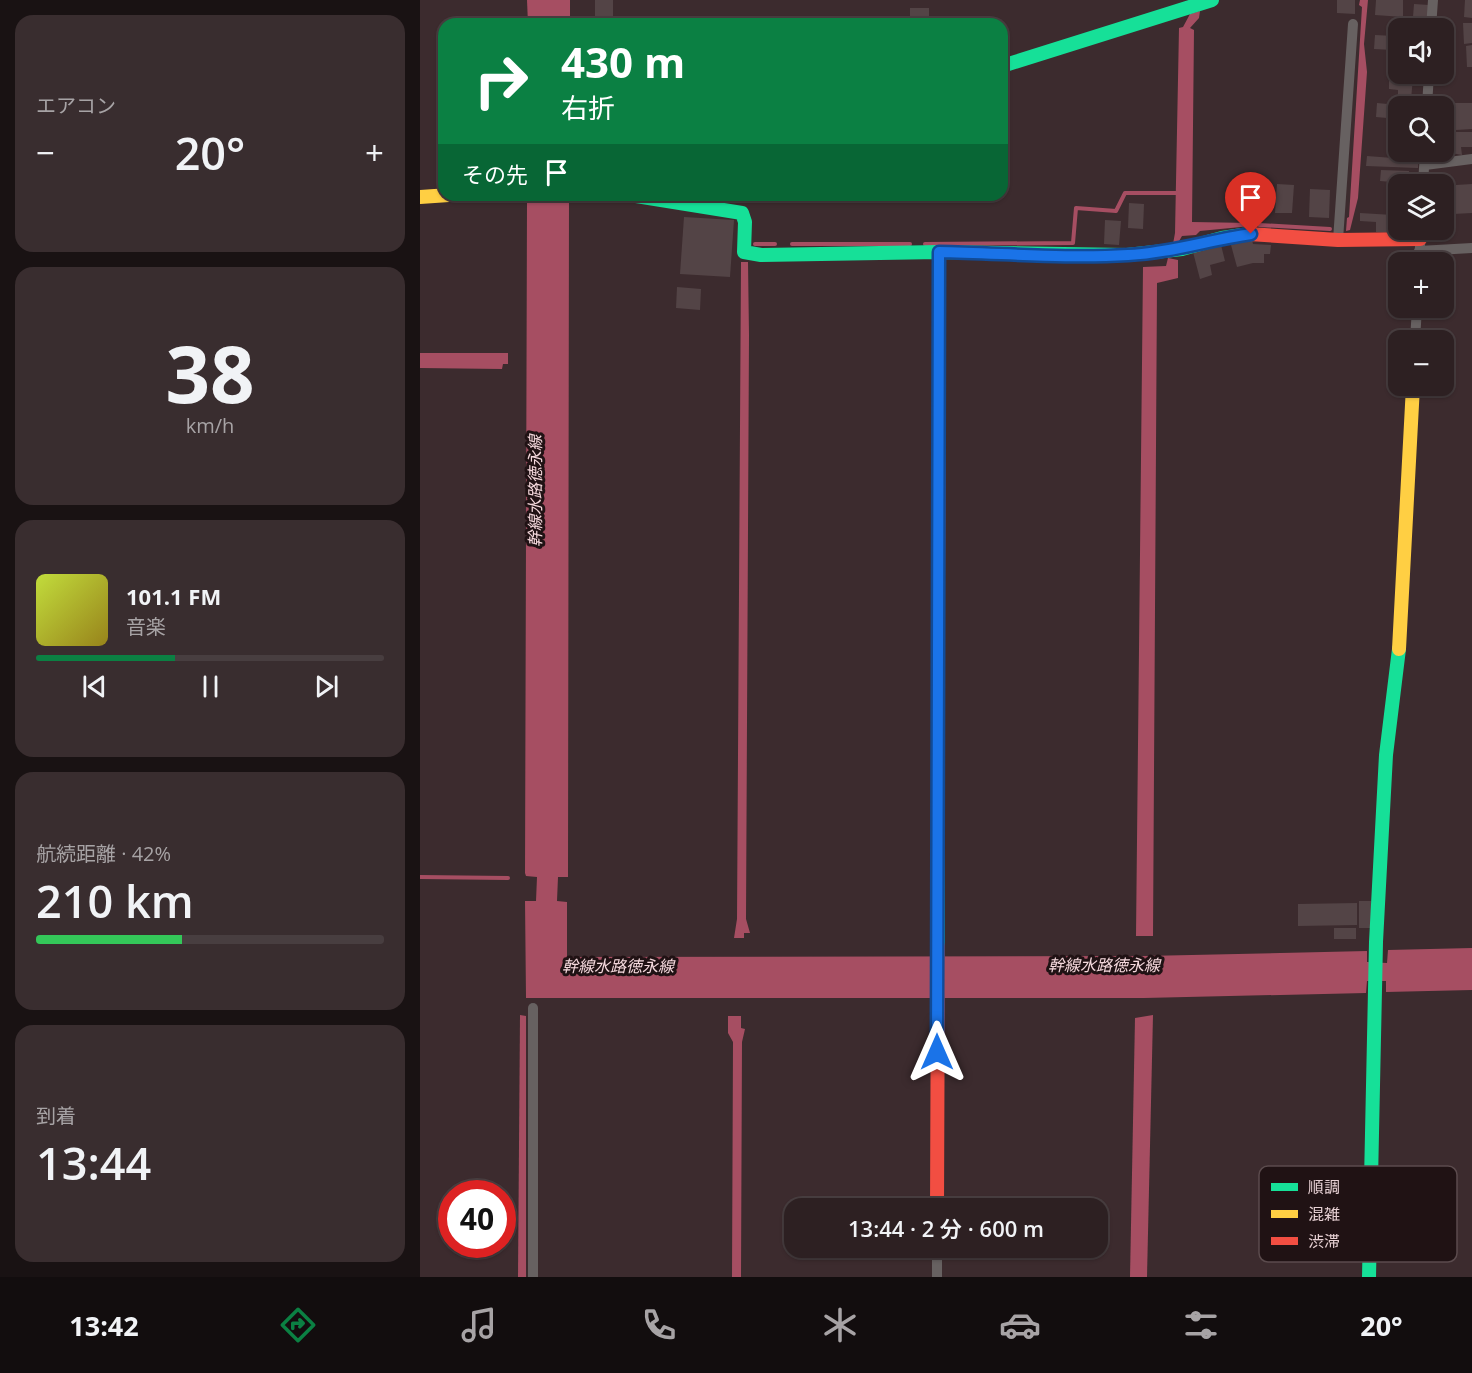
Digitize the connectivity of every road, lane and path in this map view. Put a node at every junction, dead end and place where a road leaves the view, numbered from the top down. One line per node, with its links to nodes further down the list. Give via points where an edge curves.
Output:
1 (1212, 0): 5 (street)
2 (1433, 0): 3 (street)
3 (1432, 18)
4 (1353, 24): 12 (street)
5 (1008, 64)
6 (1472, 159): 7 (street)
7 (1425, 165): 8 (street)
8 (1425, 174)
9 (438, 196): 10 (street)
10 (420, 197)
11 (667, 201): 15 (street, via 742,213 744,252)
12 (1338, 240): 13 (street); 15 (street, via 1251,234 1175,250 1127,255)
13 (1420, 246): 14 (street)
14 (1472, 248)
15 (939, 252): 19 (street)
16 (1412, 396): 18 (street, via 1399,656 1386,755)
17 (533, 1008): 22 (street)
18 (1372, 1166)
19 (937, 1198)
20 (937, 1258): 23 (street)
21 (1369, 1262): 24 (street)
22 (532, 1277)
23 (937, 1277)
24 (1369, 1277)

